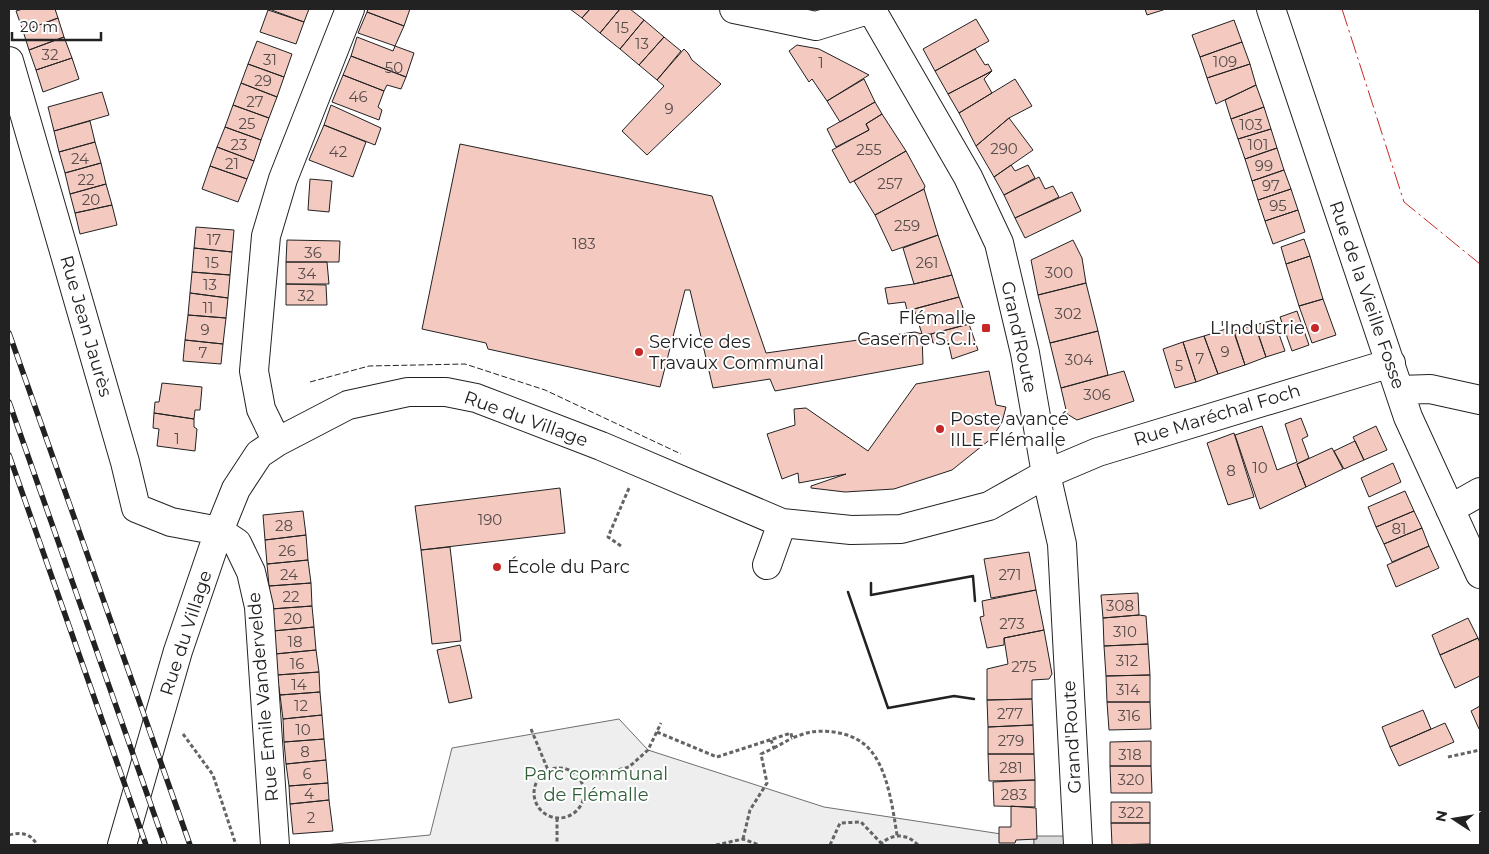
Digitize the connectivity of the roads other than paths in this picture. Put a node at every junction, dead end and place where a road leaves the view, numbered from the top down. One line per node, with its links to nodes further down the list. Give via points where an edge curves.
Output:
1 (350, 9): 9 (street, via 283,179 266,236 254,371 261,409)
2 (734, 9): 3 (street, via 816,26)
3 (871, 9): 10 (street, Grand'Route, via 968,177 999,243 1025,353)
4 (1271, 9): 6 (street, Rue de la Vieille Fosse)
5 (9, 61): 14 (street, Rue Jean Jaurès, via 136,508 171,522)
6 (1391, 363): 7 (street, Rue de la Vieille Fosse); 10 (street, Rue Maréchal Foch, via 1098,452)
7 (1399, 390): 8 (street, via 1430,389); 12 (street, Rue de la Vieille Fosse, via 1408,418)
8 (1480, 400)
9 (277, 442): 13 (street, Rue du Village, via 348,405 408,392 446,392 476,398 601,446); 14 (street, Rue du Village, via 259,454 236,489)
10 (1046, 474): 13 (street, Rue du Village, via 989,506 901,529 851,530); 19 (street, Grand'Route, via 1062,544)
11 (1480, 492): 12 (street)
12 (1450, 509): 16 (street, Rue de la Vieille Fosse)
13 (782, 523): 15 (street)
14 (219, 531): 17 (street, Rue du Village, via 178,652); 18 (street, Rue Emile Vandervelde, via 237,543 251,572 259,607)
15 (767, 565)
16 (1480, 574)
17 (122, 845)
18 (275, 845)
19 (1078, 845)

